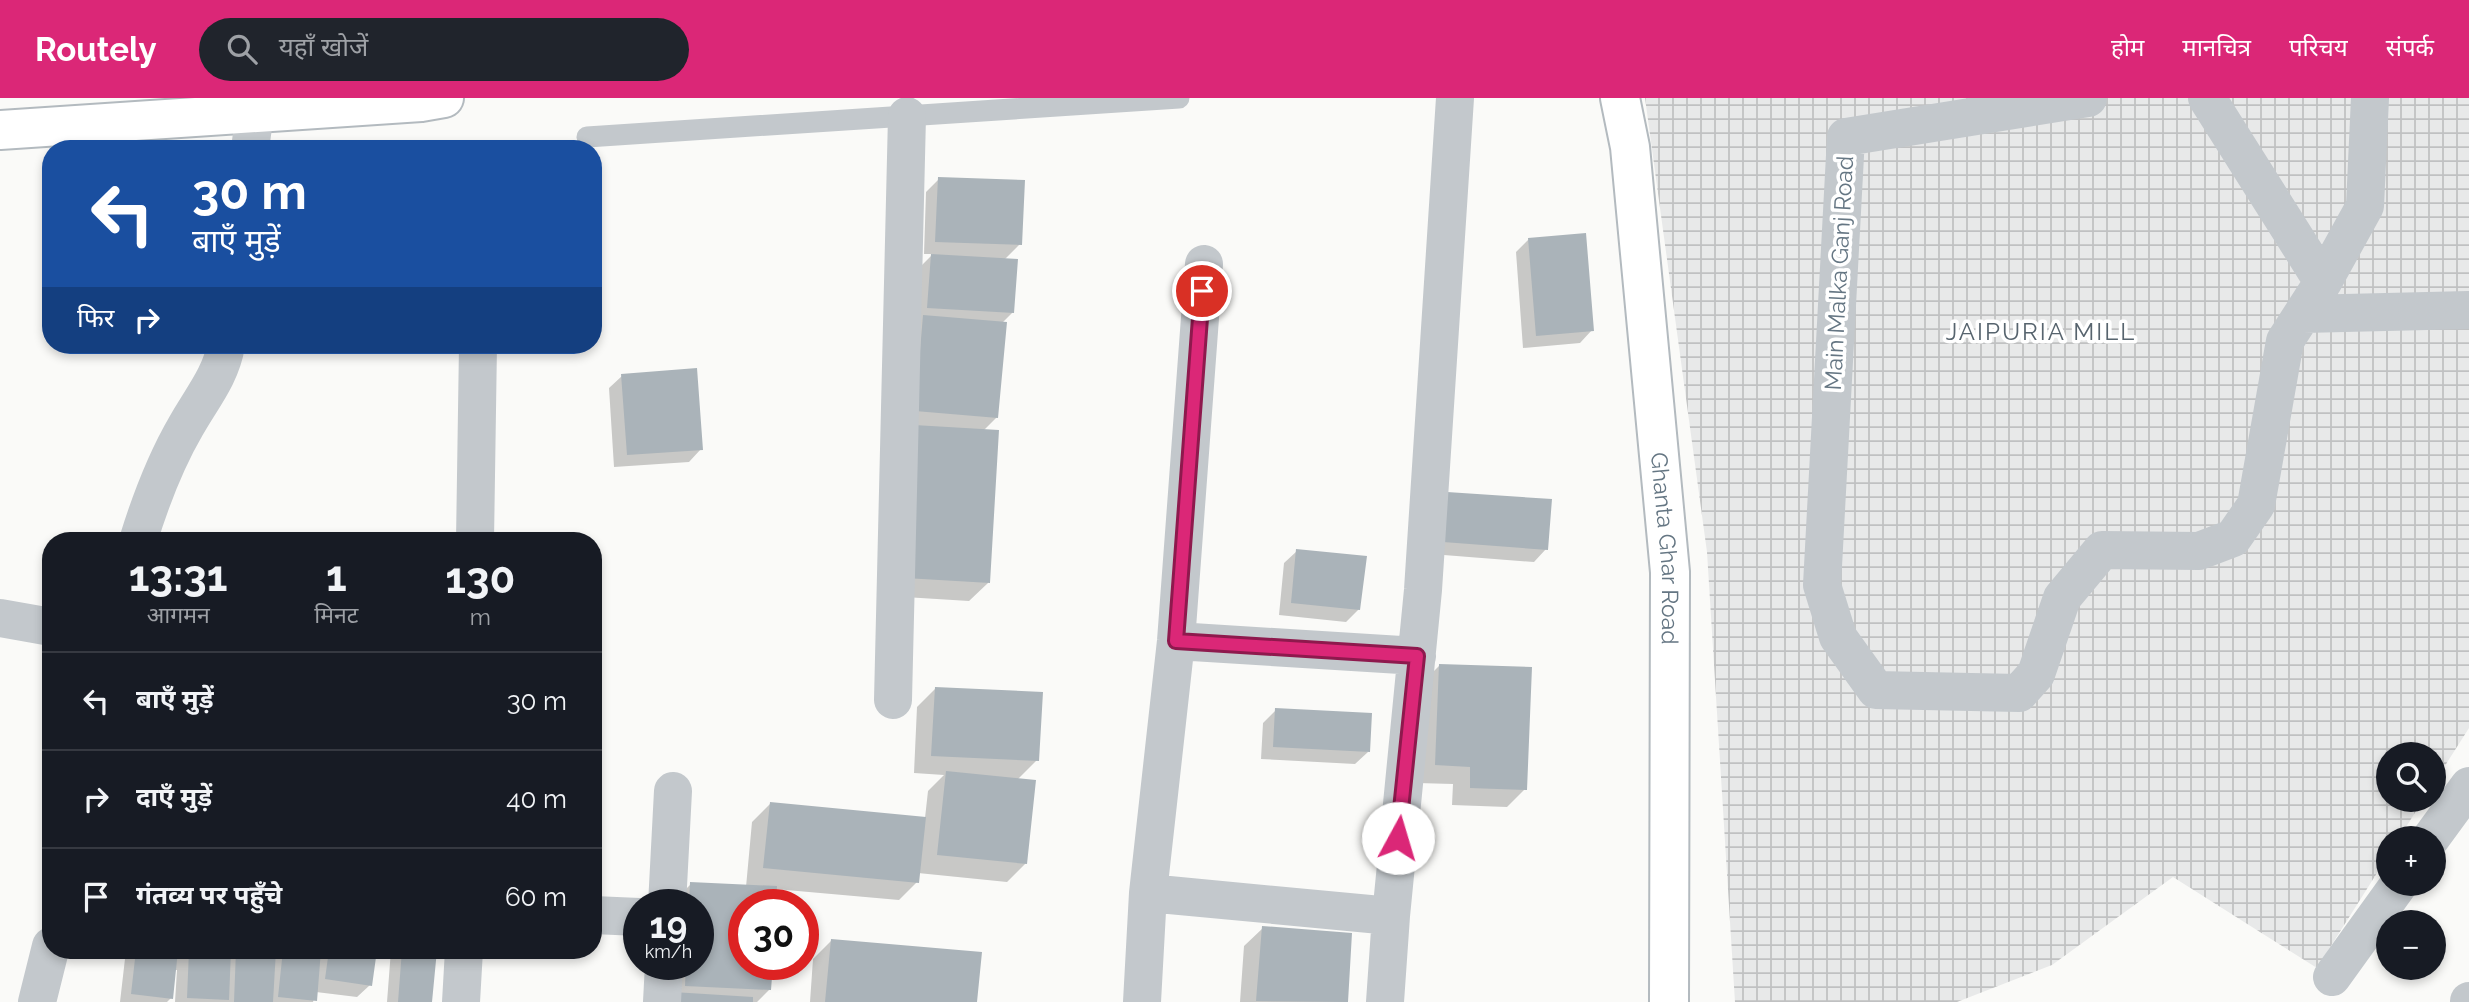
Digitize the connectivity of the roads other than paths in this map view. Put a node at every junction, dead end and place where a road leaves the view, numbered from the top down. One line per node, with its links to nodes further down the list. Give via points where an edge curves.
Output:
1 (444, 98): 9 (street)
2 (1179, 98): 8 (lane)
3 (1455, 98): 22 (street)
4 (1619, 98): 42 (street, Ghanta Ghar Road, via 1630,147 1670,572)
5 (2088, 98): 13 (street, Main Malka Ganj Road, via 1846,137 1822,585 1838,637 1876,690 2019,693 2036,674 2062,598 2102,550 2199,551 2233,538 2256,505 2285,341)
6 (2207, 98): 13 (street)
7 (2370, 98): 13 (street, via 2365,206)
8 (906, 107): 11 (lane); 23 (street)
9 (255, 120): 10 (street)
10 (0, 130)
11 (587, 137)
12 (1204, 264): 21 (street)
13 (2313, 298): 14 (street)
14 (2469, 310)
15 (224, 354): 17 (street, via 217,377 164,470)
16 (478, 354): 18 (street)
17 (141, 532)
18 (475, 532)
19 (0, 618): 20 (street)
20 (42, 625)
21 (1176, 641): 22 (street); 28 (street)
22 (1417, 656): 32 (street)
23 (893, 701)
24 (2469, 786): 26 (street)
25 (673, 791): 27 (street)
26 (2440, 826)
27 (668, 889)
28 (1148, 893): 32 (street); 40 (street)
29 (2390, 896): 35 (street)
30 (602, 915): 31 (street)
31 (623, 916)
32 (1391, 916): 41 (street)
33 (48, 959): 37 (street)
34 (463, 959): 38 (street)
35 (2332, 977)
36 (663, 980): 39 (street)
37 (37, 1002)
38 (461, 1002)
39 (662, 1002)
40 (1142, 1002)
41 (1385, 1002)
42 (1669, 1002)

